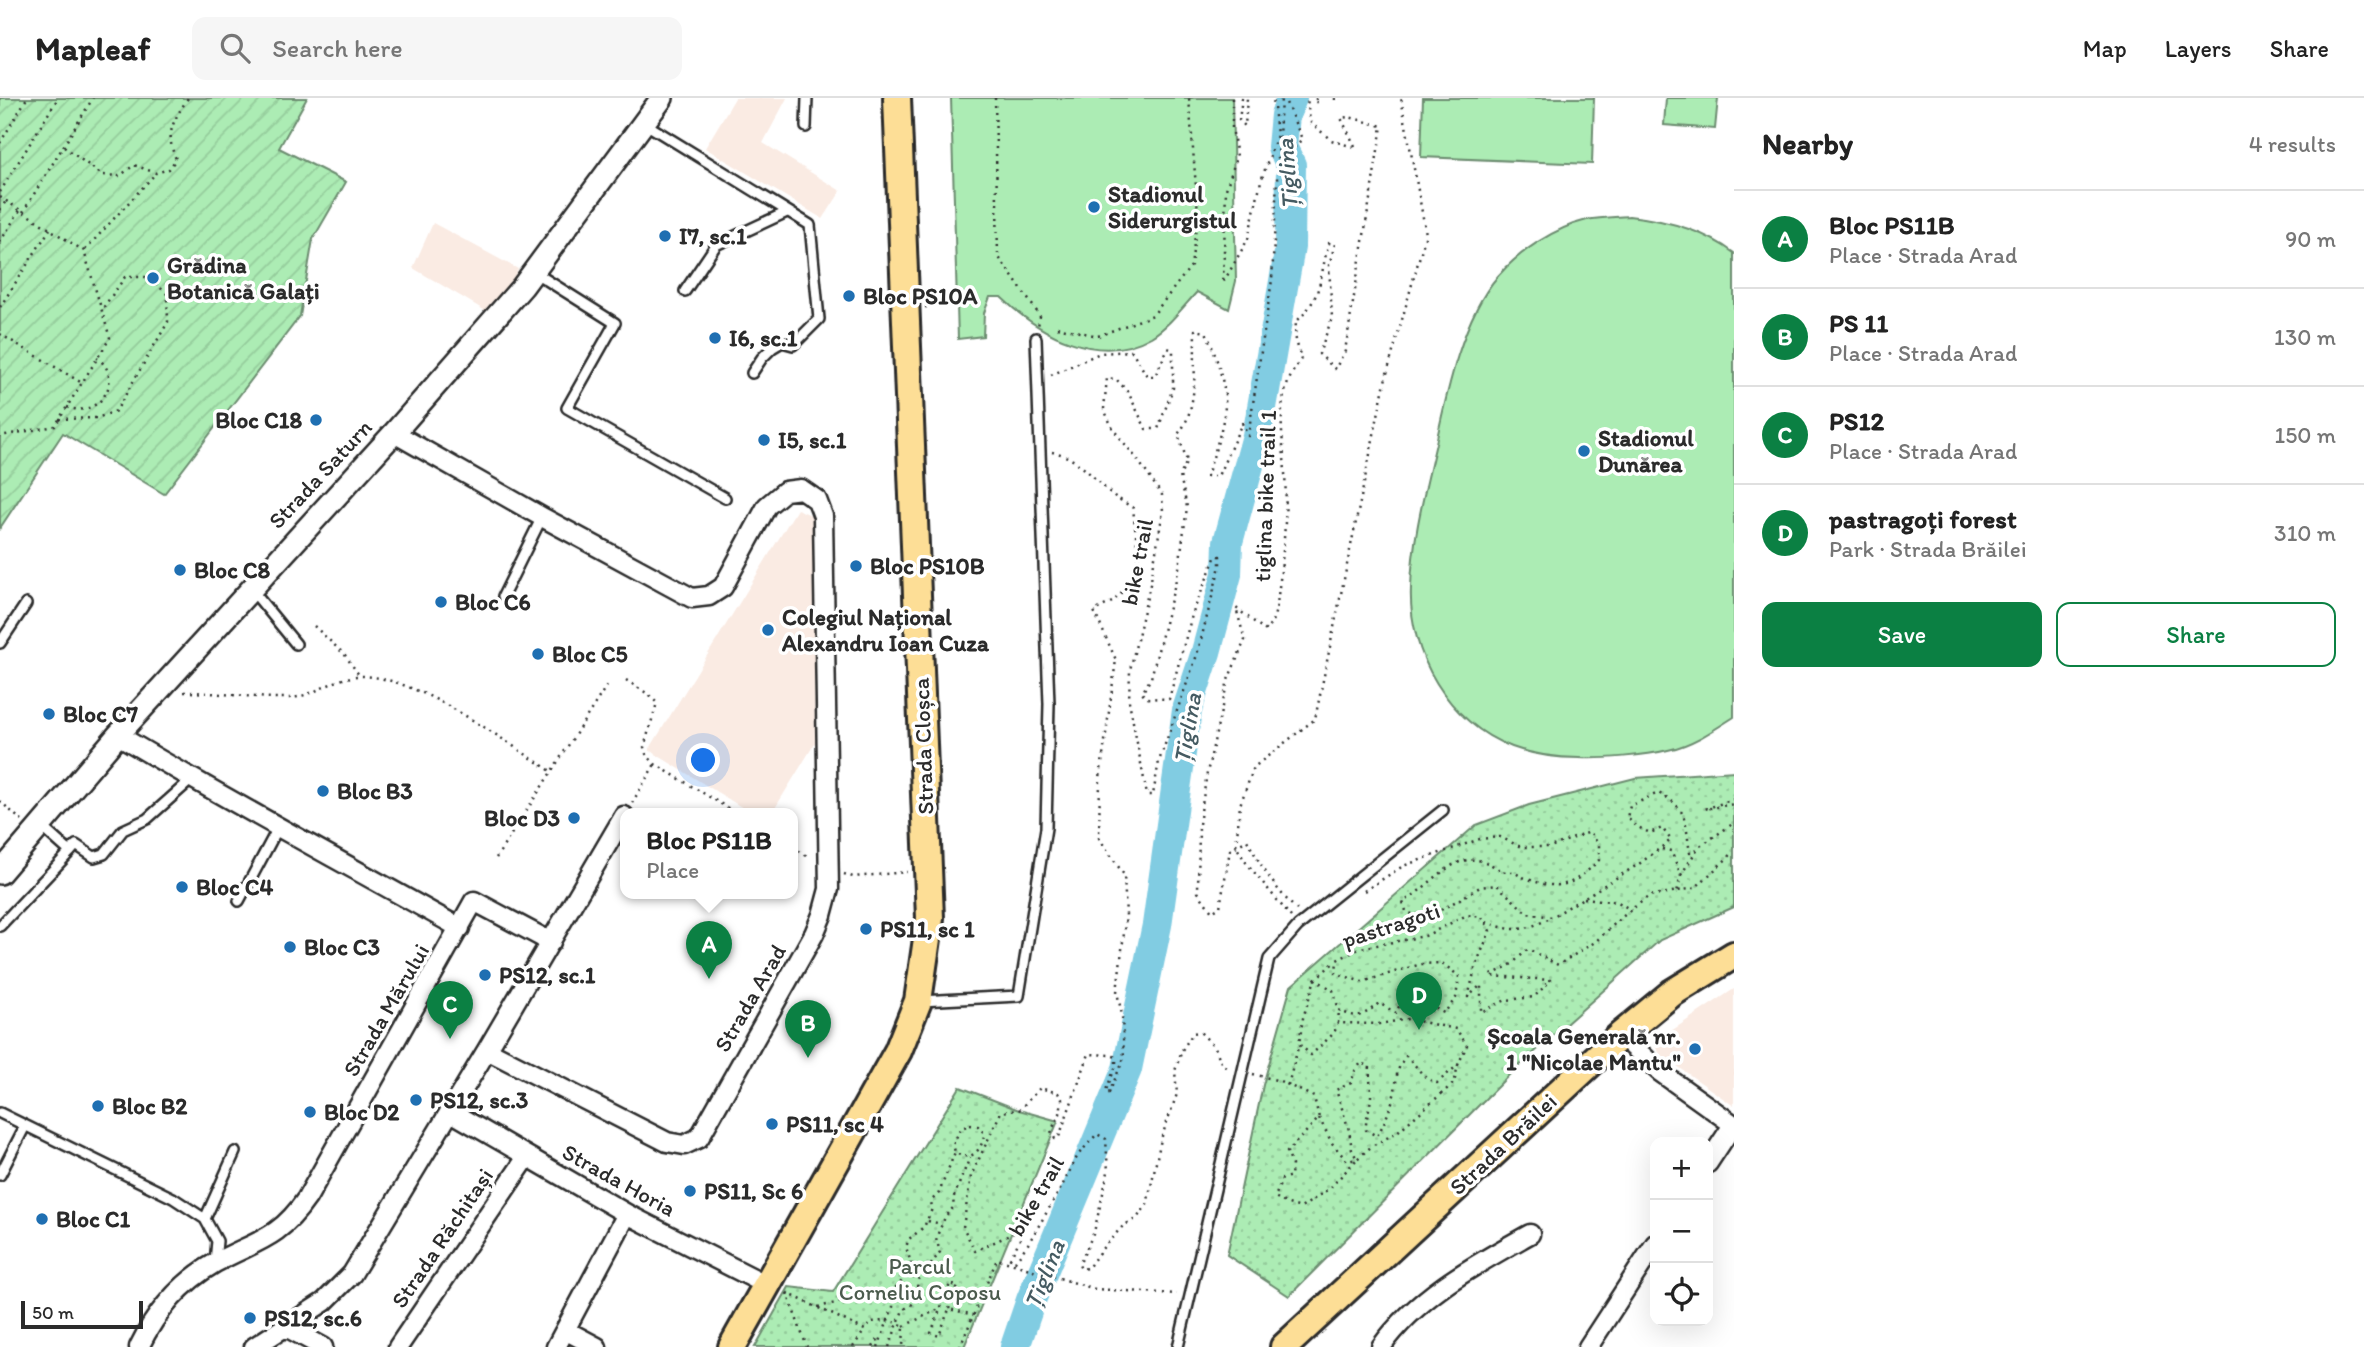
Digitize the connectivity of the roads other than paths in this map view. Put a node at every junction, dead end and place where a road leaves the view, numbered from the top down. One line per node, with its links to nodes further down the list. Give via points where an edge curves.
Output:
1 (662, 98): 4 (street, Strada Saturn)
2 (807, 98): 5 (lane)
3 (897, 98): 32 (main road, Strada Cloșca, via 930,918)
4 (644, 123): 6 (lane); 7 (street, Strada Saturn)
5 (806, 127)
6 (787, 212): 8 (lane, via 716,245); 10 (lane, via 810,225 819,319 793,345 782,342 772,348)
7 (534, 272): 11 (street, Strada Saturn); 12 (lane, via 615,323 566,408)
8 (685, 291)
9 (1036, 338): 32 (lane, via 1049,704 1046,828 1019,996)
10 (752, 373)
11 (394, 433): 13 (street); 14 (street, Strada Saturn)
12 (724, 498)
13 (542, 517): 15 (lane); 34 (street, Strada Arad, via 692,598 709,596 723,587 767,506 785,491 801,489 817,500 823,516 829,889 814,934 699,1138 684,1145 667,1142)
14 (251, 589): 18 (lane); 19 (street, Strada Saturn)
15 (503, 596)
16 (26, 604): 17 (lane)
17 (0, 643)
18 (296, 644)
19 (118, 735): 20 (street); 24 (street, Strada Saturn)
20 (192, 779): 23 (street); 25 (lane, via 147,819 123,830 104,854 93,857 76,845)
21 (1443, 810): 58 (lane, via 1302,922 1269,959)
22 (620, 823): 30 (street)
23 (279, 826): 27 (lane); 29 (street)
24 (38, 829): 25 (lane); 26 (street, Strada Saturn)
25 (70, 852): 28 (lane)
26 (0, 873)
27 (239, 901)
28 (0, 926)
29 (460, 928): 30 (street, Strada Mărului, via 474,901); 47 (street, Strada Mărului, via 293,1218 272,1236)
30 (551, 942): 34 (street)
31 (1734, 955): 33 (main road, Strada Brăilei, via 1672,993)
32 (918, 1001): 48 (main road, Strada Cloșca, via 898,1051)
33 (1621, 1035): 37 (street, via 1660,1072); 59 (main road, Strada Brăilei)
34 (487, 1050): 35 (street)
35 (451, 1112): 41 (street, Strada Horia); 49 (street, via 352,1274 324,1302)
36 (0, 1113): 38 (lane)
37 (1733, 1125): 40 (street)
38 (25, 1126): 42 (lane); 44 (lane, via 173,1198)
39 (235, 1152): 44 (lane)
40 (1713, 1155)
41 (527, 1157): 43 (street, Strada Horia); 54 (street, Strada Răchitași)
42 (0, 1175)
43 (627, 1214): 48 (street, Strada Horia); 50 (street)
44 (205, 1219): 47 (lane, via 217,1241)
45 (1530, 1234): 60 (street, via 1427,1297)
46 (1650, 1252): 61 (street)
47 (215, 1264): 51 (street, Strada Mărului, via 172,1296)
48 (777, 1289): 57 (main road, Strada Cloșca)
49 (286, 1327): 52 (street); 53 (street)
50 (565, 1331): 55 (street); 56 (street)
51 (145, 1343)
52 (254, 1347)
53 (323, 1347)
54 (398, 1347)
55 (556, 1347)
56 (597, 1347)
57 (732, 1347)
58 (1178, 1347)
59 (1284, 1347)
60 (1381, 1347)
61 (1588, 1347)

